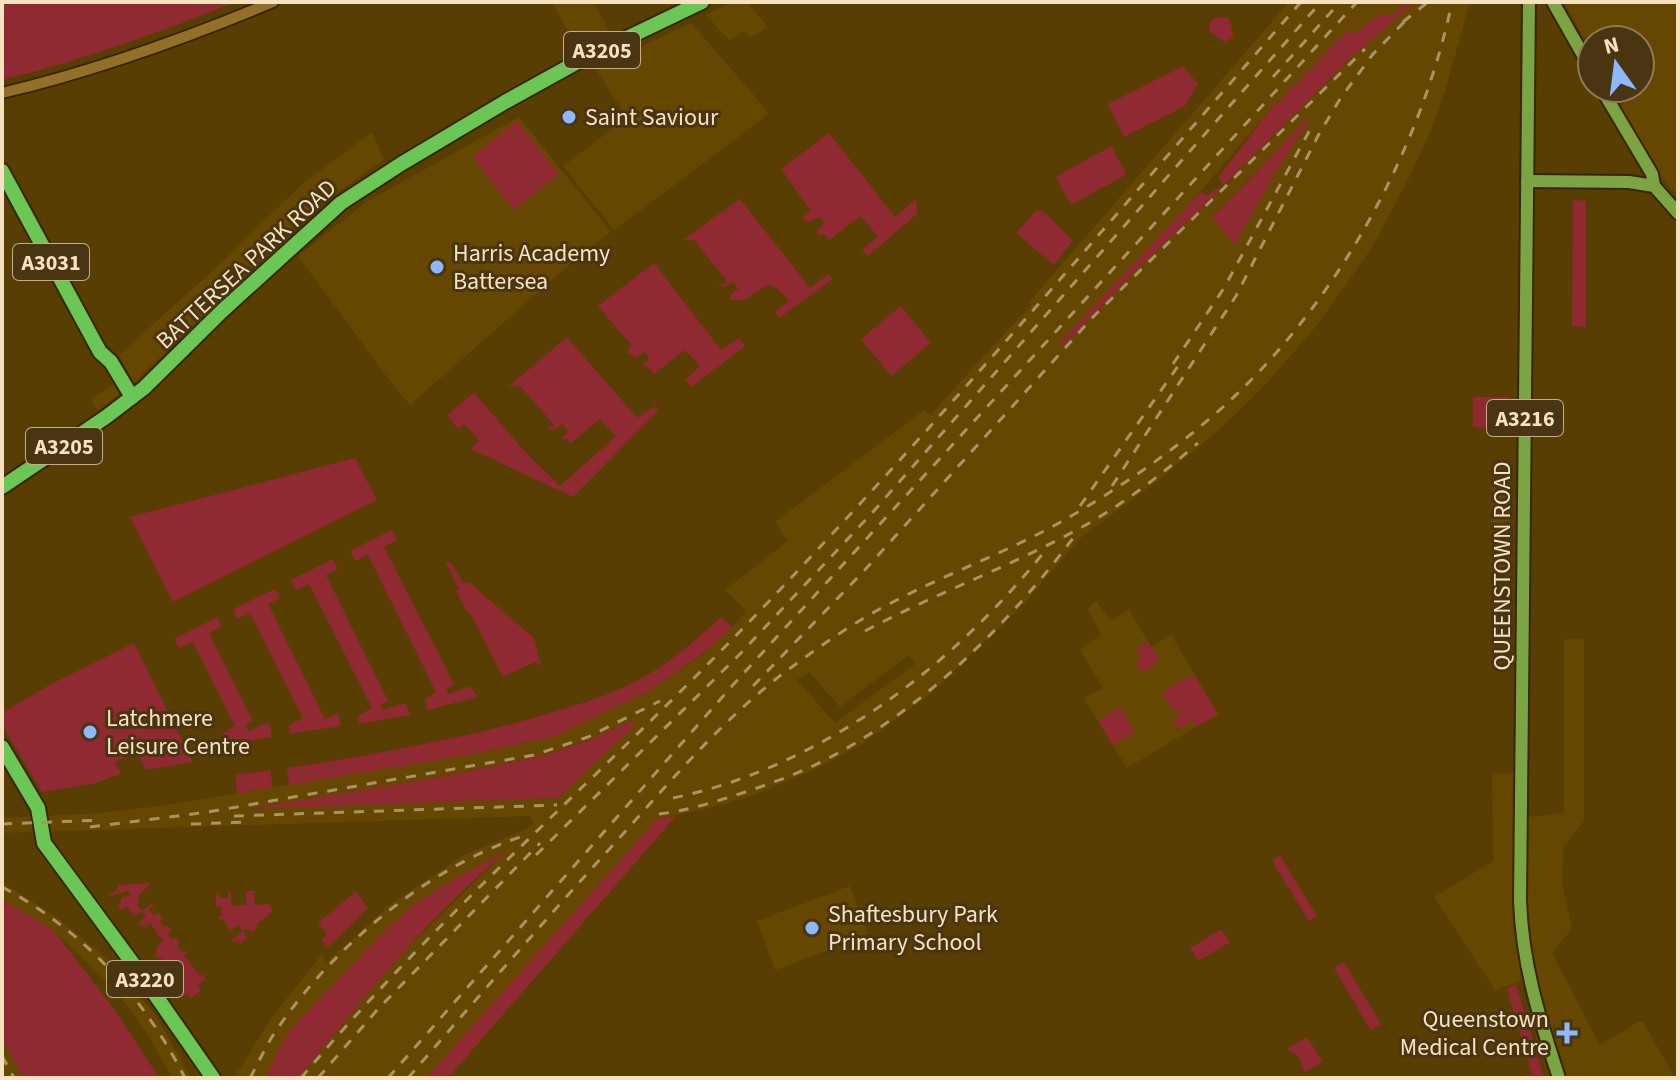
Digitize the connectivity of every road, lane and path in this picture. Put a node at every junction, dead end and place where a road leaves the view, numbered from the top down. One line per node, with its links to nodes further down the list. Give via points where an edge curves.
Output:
1 (273, 2): 6 (street, via 155,49)
2 (702, 2): 14 (highway, BATTERSEA PARK ROAD / A3205, via 505,102 341,203)
3 (1529, 2): 10 (main road, QUEENSTOWN ROAD / A3216)
4 (1553, 2): 5 (main road)
5 (1576, 43)
6 (5, 94)
7 (1610, 104): 8 (main road)
8 (1636, 151): 11 (main road, via 1635,175); 12 (main road)
9 (2, 171): 14 (highway, A3031, via 102,364)
10 (1527, 181): 11 (main road); 18 (main road, QUEENSTOWN ROAD / A3216, via 1520,900 1527,973)
11 (1629, 182): 12 (main road)
12 (1654, 186): 13 (main road)
13 (1678, 213)
14 (128, 400): 15 (highway, BATTERSEA PARK ROAD / A3205)
15 (2, 487)
16 (2, 747): 17 (highway, A3220, via 36,804 44,843)
17 (213, 1078)
18 (1559, 1078)

